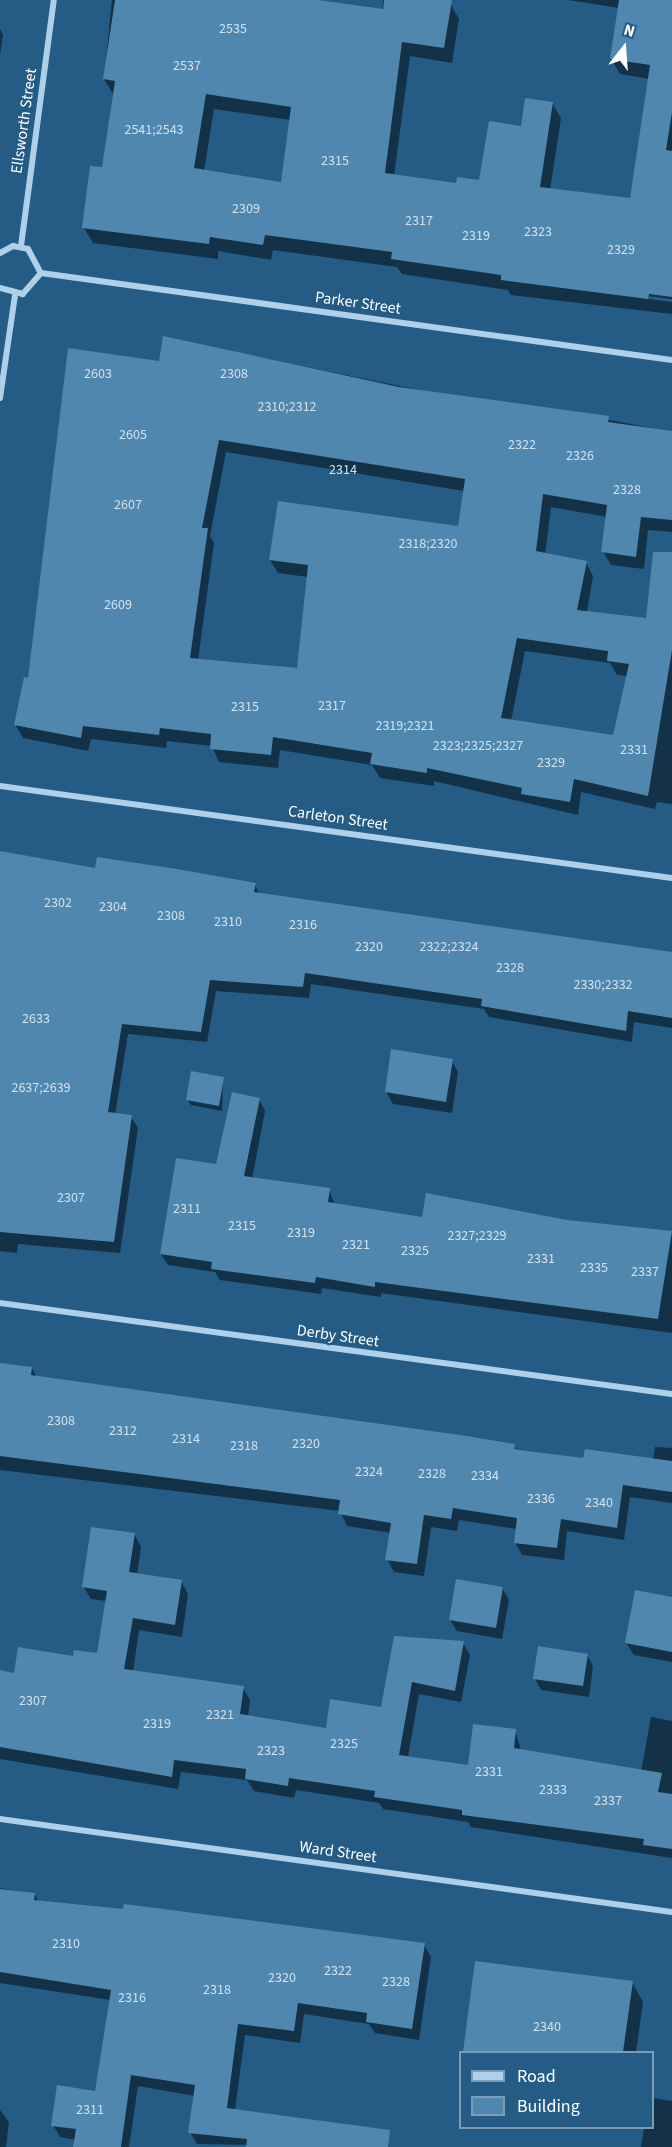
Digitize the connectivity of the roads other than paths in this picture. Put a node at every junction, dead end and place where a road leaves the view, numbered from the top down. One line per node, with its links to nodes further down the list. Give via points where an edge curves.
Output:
1 (54, 0): 2 (street, Ellsworth Street)
2 (21, 246): 3 (street); 4 (street, via 34,253)
3 (0, 253)
4 (41, 273): 6 (street, via 30,291); 7 (street, Parker Street)
5 (0, 288): 6 (street)
6 (15, 295): 8 (street)
7 (672, 360)
8 (0, 398)
9 (0, 786): 10 (street, Carleton Street)
10 (672, 878)
11 (0, 1303): 12 (street, Derby Street)
12 (672, 1394)
13 (0, 1819): 14 (street, Ward Street)
14 (672, 1912)

